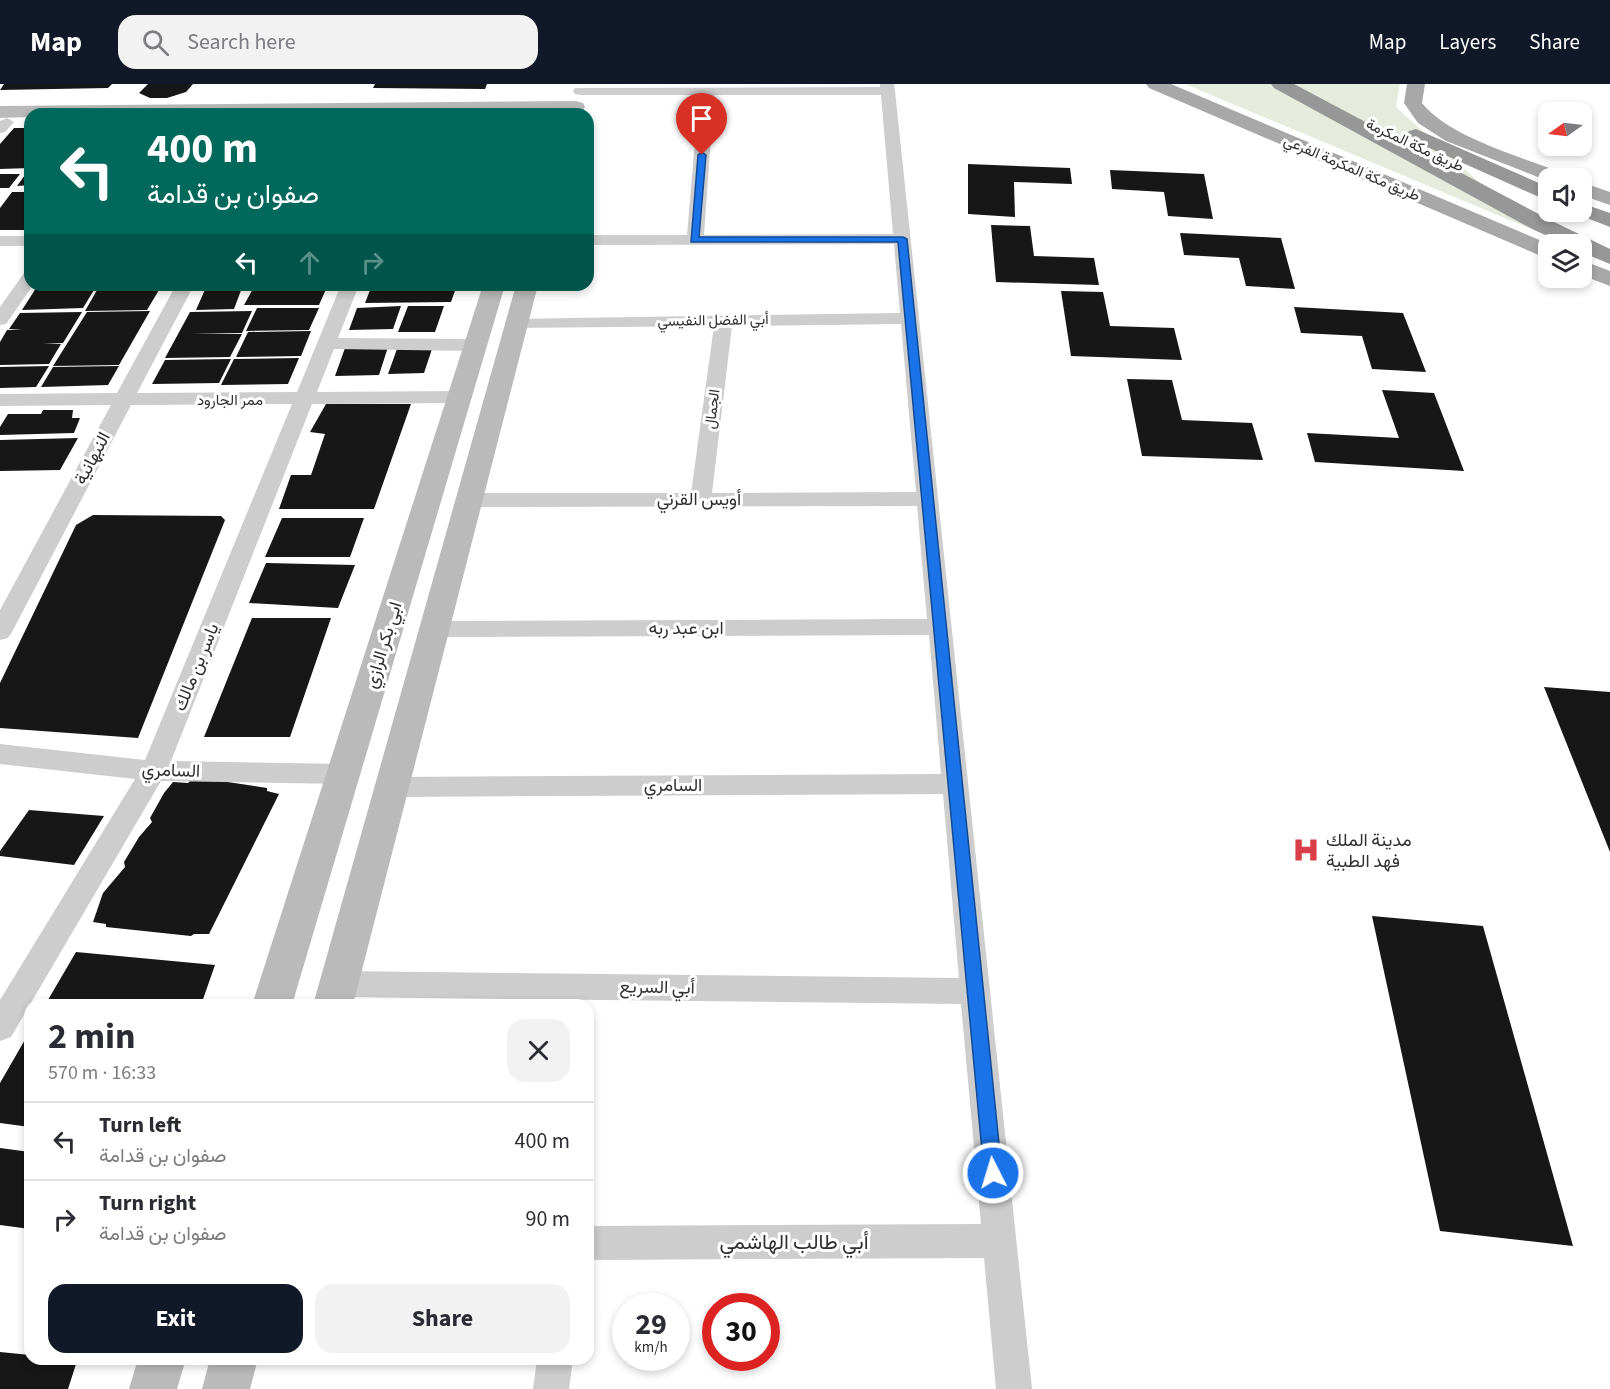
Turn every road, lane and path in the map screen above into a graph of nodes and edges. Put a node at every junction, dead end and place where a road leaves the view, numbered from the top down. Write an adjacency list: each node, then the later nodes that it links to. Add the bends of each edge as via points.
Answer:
1 (556, 84): 9 (street)
2 (1155, 84): 28 (main road, طريق مكة المكرمة الفرعي)
3 (1281, 84): 18 (highway, طريق مكة المكرمة); 29 (highway, via 1542,225)
4 (1313, 84): 15 (highway, طريق مكة المكرمة)
5 (1416, 84): 14 (main road, via 1413,103 1425,119 1453,137)
6 (888, 88): 7 (street); 23 (street)
7 (707, 91): 8 (street); 25 (street)
8 (578, 99): 10 (street)
9 (549, 108)
10 (553, 108)
11 (24, 121): 12 (street)
12 (2, 122): 13 (street)
13 (24, 122)
14 (1538, 170)
15 (1538, 190)
16 (1592, 192): 17 (main road)
17 (1610, 199)
18 (1538, 200)
19 (1592, 213): 20 (highway)
20 (1610, 220)
21 (1584, 222): 22 (highway)
22 (1610, 233)
23 (903, 239): 25 (street); 37 (street)
24 (594, 240): 25 (street)
25 (695, 240)
26 (24, 241): 27 (street)
27 (0, 242)
28 (1538, 248)
29 (1610, 257)
30 (1592, 272): 31 (main road)
31 (1610, 279)
32 (24, 286): 38 (street)
33 (182, 291): 46 (street, النبهانية)
34 (348, 291): 41 (street, ياسر بن مالك)
35 (492, 291): 42 (street, ابي بكر الرازي)
36 (525, 291): 40 (street)
37 (910, 318): 39 (street, أبي الفضل النفيسي); 48 (street)
38 (0, 320)
39 (724, 320): 40 (street, أبي الفضل النفيسي); 47 (street, الجمال)
40 (516, 323): 49 (street)
41 (327, 344): 42 (street); 45 (street, ياسر بن مالك)
42 (476, 345): 43 (street, ابي بكر الرازي)
43 (460, 397): 45 (street, ممر الجارود); 55 (street, ابي بكر الرازي)
44 (0, 399): 46 (street, ممر الجارود)
45 (304, 399): 46 (street, ممر الجارود); 54 (street, ياسر بن مالك)
46 (122, 400): 52 (street, النبهانية)
47 (701, 499): 48 (street, أويس القرني); 49 (street, أويس القرني)
48 (928, 499): 50 (street)
49 (470, 500): 51 (street)
50 (940, 627): 51 (street, ابن عبد ربه); 56 (street)
51 (433, 629): 57 (street)
52 (0, 632)
53 (0, 754): 54 (street, السامري)
54 (154, 771): 55 (street, السامري); 62 (street, ياسر بن مالك)
55 (343, 774): 61 (street, ابي بكر الرازي)
56 (956, 784): 57 (street, السامري); 58 (street)
57 (390, 787): 59 (street)
58 (976, 991): 60 (street, أبي السريع); 63 (street)
59 (336, 994): 60 (street, أبي السريع)
60 (542, 995)
61 (274, 999)
62 (0, 1027)
63 (1000, 1241): 64 (street, أبي طالب الهاشمي); 71 (street)
64 (594, 1243)
65 (160, 1365): 68 (street)
66 (232, 1365): 69 (street)
67 (554, 1365): 70 (street)
68 (153, 1389)
69 (226, 1389)
70 (551, 1389)
71 (1014, 1389)

